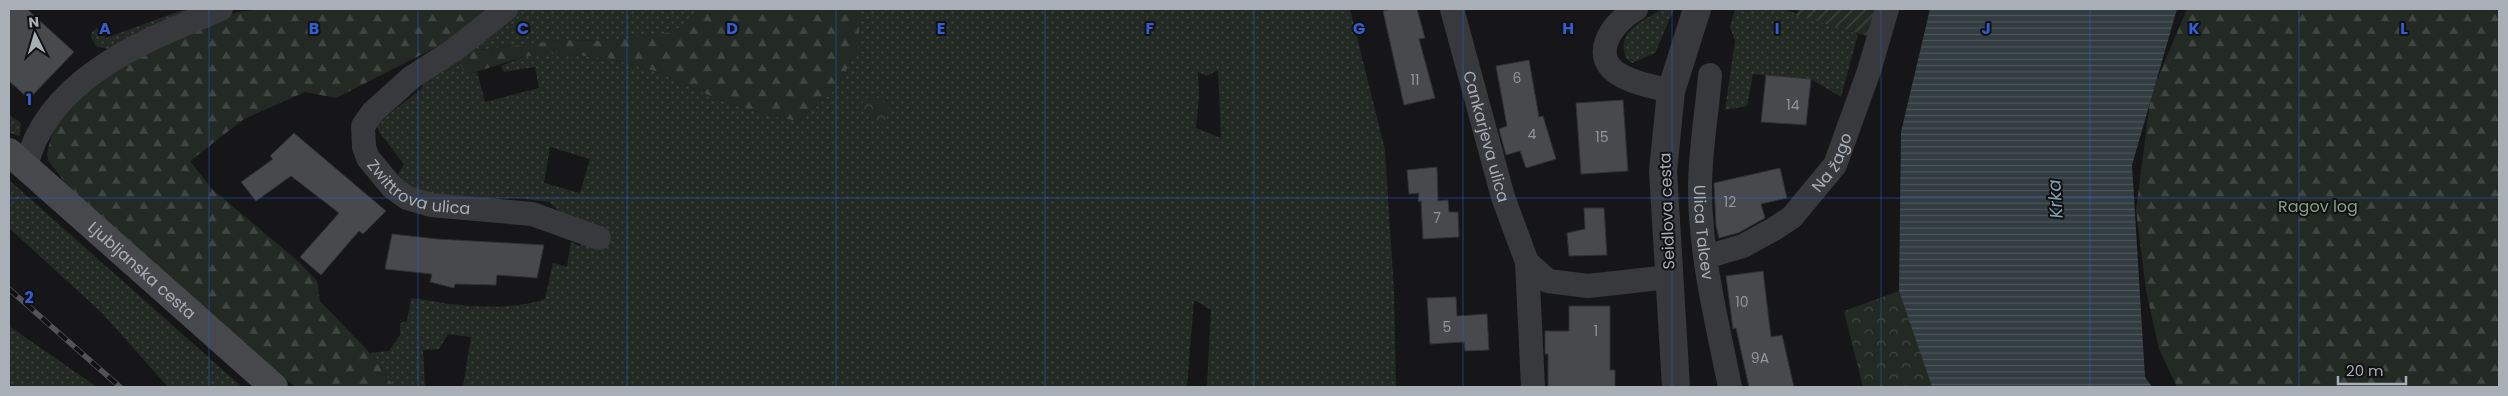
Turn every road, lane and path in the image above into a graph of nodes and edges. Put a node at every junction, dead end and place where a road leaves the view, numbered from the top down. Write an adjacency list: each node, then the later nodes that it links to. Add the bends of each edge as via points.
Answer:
1 (221, 9): 9 (street, via 160,34 103,66 69,92 44,125 29,155)
2 (506, 9): 10 (street, Zwittrova ulica, via 454,50 412,76 373,112 362,126 368,158 392,187 407,198 431,205 532,214)
3 (1452, 9): 12 (street, Cankarjeva ulica, via 1503,197)
4 (1636, 9): 8 (street, via 1608,34 1606,57 1612,69 1622,76)
5 (1697, 9): 8 (street, Seidlova cesta)
6 (1887, 9): 11 (street, Na žago, via 1835,165 1792,217 1743,246)
7 (1710, 75): 11 (street, Ulica Talcev, via 1700,190)
8 (1670, 91): 13 (street, Seidlova cesta, via 1663,171)
9 (18, 160): 14 (main road, Ljubljanska cesta)
10 (599, 238)
11 (1706, 257): 17 (street, Ulica Talcev)
12 (1527, 262): 13 (street, Cankarjeva ulica, via 1548,281 1588,286); 15 (street, Cankarjeva ulica)
13 (1669, 277): 16 (street, Seidlova cesta)
14 (274, 387)
15 (1533, 387)
16 (1676, 387)
17 (1730, 387)

